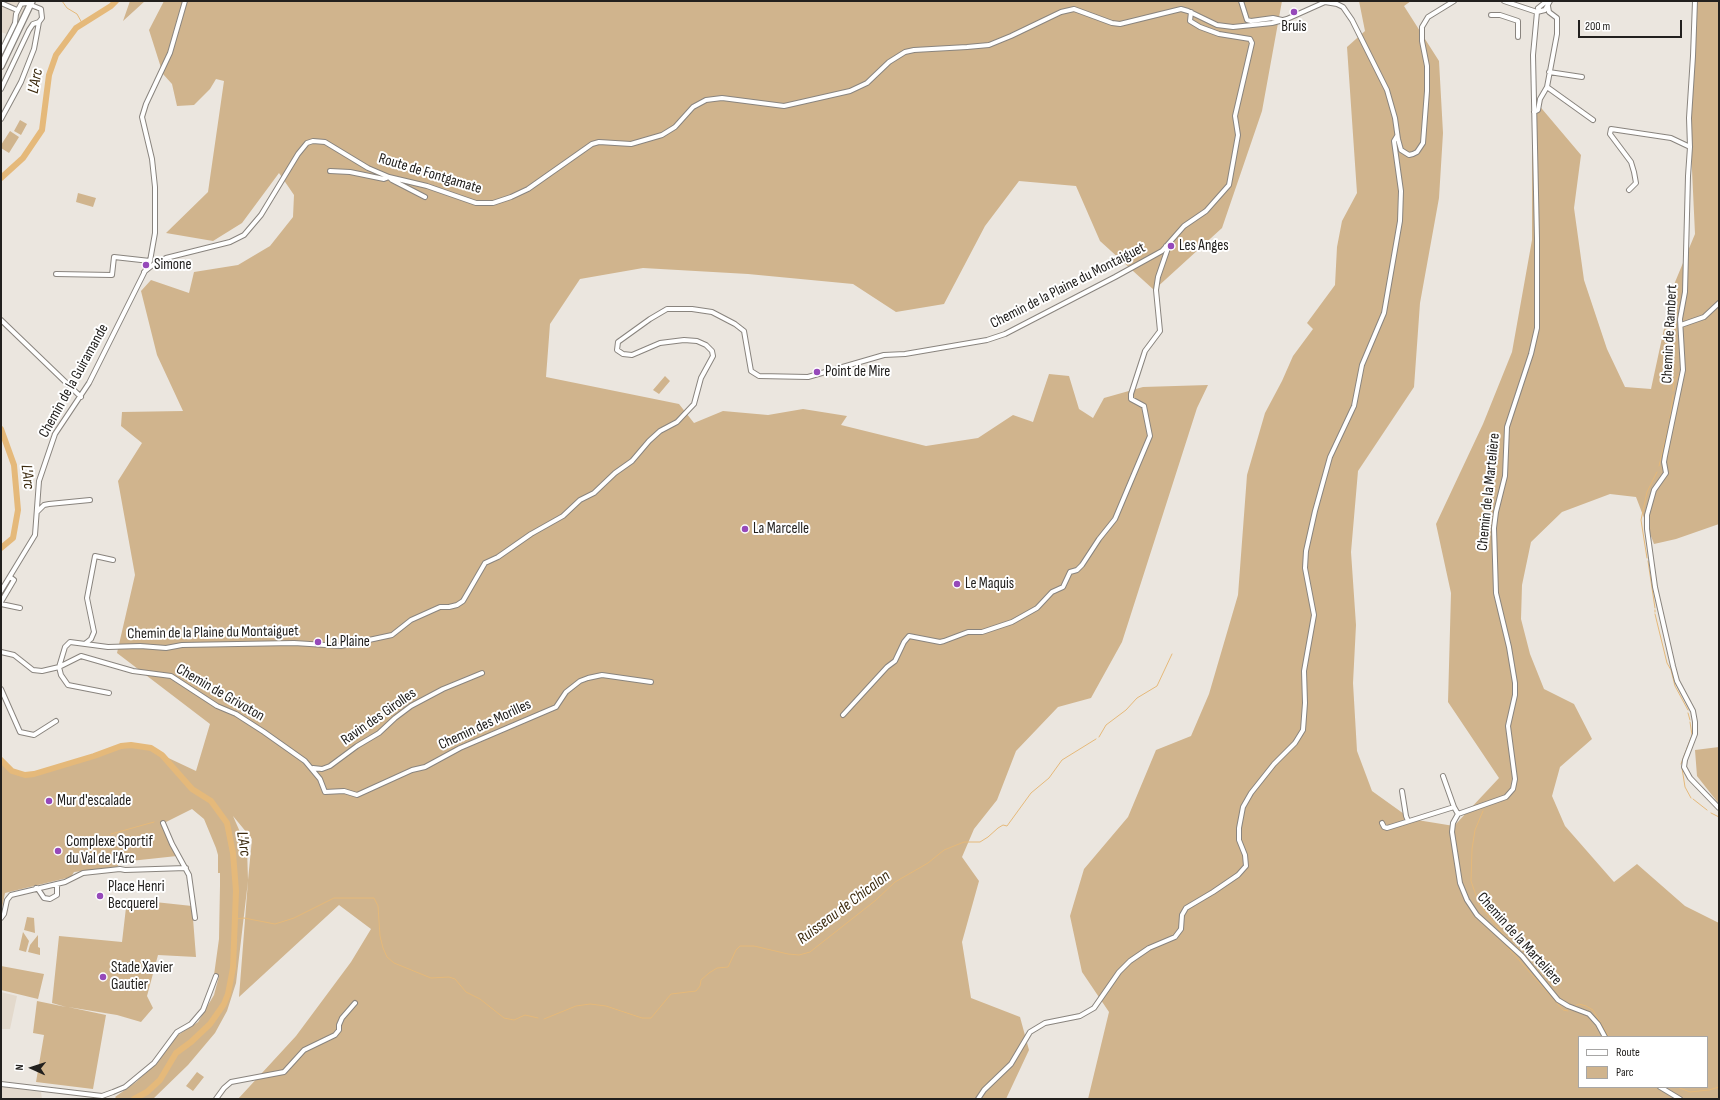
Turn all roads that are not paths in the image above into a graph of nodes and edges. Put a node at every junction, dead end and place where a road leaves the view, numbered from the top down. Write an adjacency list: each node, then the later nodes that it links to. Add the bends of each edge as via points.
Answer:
1 (185, 1): 37 (street, Chemin de la Guiramande, via 170,53 142,117 152,159 155,187 155,233)
2 (1241, 1): 14 (street, via 1247,20)
3 (1454, 1): 30 (street, via 1428,17 1422,27 1428,74 1424,137 1417,152)
4 (1504, 1): 11 (street)
5 (1548, 1): 9 (street); 11 (street)
6 (1695, 1): 27 (street, Chemin de Rambert)
7 (1, 3): 10 (street)
8 (31, 3): 10 (street, via 23,3); 15 (street, via 43,11); 18 (main road)
9 (1548, 6): 11 (street, via 1545,10); 19 (street, via 1549,12 1558,22)
10 (17, 10): 17 (street, via 15,23)
11 (1538, 10): 23 (street, Chemin de la Martelière, via 1533,55)
12 (1191, 12): 14 (street, Route de Fontgamate, via 1224,27); 33 (street, Route de Fontgamate, via 1173,10 1120,24 1082,10 1067,10 990,45 905,52 889,62 867,83 850,91 784,106 722,98 706,100 693,106 675,127 662,135 631,144 592,144 532,186 493,203 476,202); 36 (street, Chemin de la Plaine du Montaiguet, via 1190,21 1200,27 1219,34 1250,39 1252,43 1235,116 1238,135 1229,185 1206,212 1184,226)
13 (1491, 15): 16 (street, via 1518,21)
14 (1283, 20): 26 (street, Route de Fontgamate, via 1325,2 1343,8 1352,20 1387,90 1394,112)
15 (39, 22): 22 (street, via 33,24); 24 (street, via 30,58)
16 (1518, 38)
17 (1, 52)
18 (1, 66)
19 (1549, 72): 20 (street); 21 (street)
20 (1582, 77)
21 (1547, 87): 23 (street); 25 (street)
22 (1, 89)
23 (1535, 112): 66 (street, Chemin de la Martelière, via 1537,328 1508,427 1505,476 1494,528 1496,593 1515,683 1515,696 1508,726 1515,779 1513,789 1506,797)
24 (1, 119)
25 (1593, 120)
26 (1397, 136): 30 (street, Route de Fontgamate); 31 (street, via 1394,141)
27 (1690, 139): 28 (street); 29 (street, Chemin de Rambert)
28 (1683, 143): 29 (street); 34 (street, via 1671,138 1611,129 1610,134 1631,162 1634,172 1636,183)
29 (1690, 147): 42 (street, Chemin de Rambert, via 1685,292)
30 (1404, 153): 31 (street)
31 (1397, 158): 81 (street, via 1401,191 1400,221 1384,313 1362,365 1354,406 1330,457 1314,511 1306,551 1305,568 1314,615 1304,670 1306,703 1303,730 1295,743 1256,787 1243,807 1239,840 1246,866 1238,875 1186,908 1182,915 1181,928 1175,937 1149,948 1130,961 1119,972 1094,1008 1080,1016 1045,1023 1030,1032 1011,1064)
32 (330, 171): 33 (street, via 384,179)
33 (389, 177): 35 (street); 38 (street, Route de Fontgamate, via 368,168 325,142 313,141 298,154 261,215 244,235 230,242 166,258)
34 (1629, 190)
35 (425, 197)
36 (1166, 246): 51 (street, Chemin de la Plaine du Montaiguet, via 1162,251 1115,277 1005,334 966,345 884,355 808,377 759,376 751,371 744,331 735,324 712,312 668,308 618,342 617,350 632,355 660,343 684,340 706,345 714,356 701,378 694,404 677,422 660,431 632,461 594,493 580,500 563,516 485,563 463,601 457,605 440,607 411,620 392,635 341,646 294,643 166,648 108,647); 58 (street, via 1168,248 1156,290 1160,331 1145,351 1131,394 1131,399 1144,406 1150,436 1116,519 1082,565 1070,572 1062,587 1052,592 1037,608 1012,622 982,632 968,632 940,642 909,636 894,661)
37 (150, 261): 38 (street, Chemin de la Guiramande); 39 (street, via 114,257 112,275)
38 (144, 272): 43 (street, Chemin de la Guiramande)
39 (56, 274)
40 (1719, 303): 42 (street, via 1704,317)
41 (2, 323): 43 (street)
42 (1680, 325): 65 (street, Chemin de Rambert, via 1683,370 1664,456 1666,473 1654,490 1647,515 1647,529 1655,587 1673,666 1677,681 1693,711 1695,722 1695,734 1685,760 1685,771)
43 (81, 397): 45 (street, Chemin de la Guiramande, via 59,428 44,463 39,481)
44 (90, 500): 45 (street, via 44,505)
45 (37, 513): 47 (street, Chemin de la Guiramande, via 35,535)
46 (113, 560): 51 (street, via 95,556 87,598 94,632)
47 (10, 577): 48 (street, Chemin de la Guiramande); 49 (street, via 14,580)
48 (1, 591)
49 (1, 603): 50 (street)
50 (20, 608)
51 (86, 643): 53 (street, Chemin de la Plaine du Montaiguet, via 70,642 65,647)
52 (1, 652): 53 (street, via 14,655 33,670 42,671)
53 (59, 667): 57 (street, via 60,675 68,685); 60 (street, Chemin de Grivoton, via 81,656 133,671 171,676 264,732)
54 (482, 673): 60 (street, Ravin des Girolles, via 411,706 379,733 330,766 322,769)
55 (651, 682): 62 (street, Chemin des Morilles, via 596,675 566,692 556,707 460,748 425,767 412,770 357,795 344,791 327,793)
56 (1, 689): 59 (street, via 20,732 34,735)
57 (109, 693)
58 (843, 715)
59 (56, 721)
60 (312, 768): 62 (street, Chemin de Grivoton)
61 (1442, 776): 64 (street)
62 (324, 790)
63 (1402, 791): 67 (street)
64 (1454, 807): 66 (street); 67 (street)
65 (1719, 808)
66 (1458, 814): 77 (street, Chemin de la Martelière, via 1452,832 1456,866 1470,906 1522,956 1558,1000 1589,1014)
67 (1408, 821): 69 (street, via 1387,828)
68 (163, 823): 70 (street)
69 (1382, 823)
70 (186, 868): 71 (street, via 87,872); 74 (street)
71 (57, 884): 72 (street); 72 (street, via 57,895 52,899 44,898)
72 (36, 888): 73 (street, via 11,895)
73 (1, 918)
74 (195, 918)
75 (216, 976): 78 (street, via 203,1010 191,1024 177,1032 154,1063 125,1087 102,1096)
76 (355, 1003): 80 (street, via 342,1018 335,1035 304,1050 284,1072 231,1082)
77 (1604, 1036)
78 (1, 1084)
79 (1662, 1088): 82 (street)
80 (216, 1099)
81 (978, 1099)
82 (1680, 1099)

